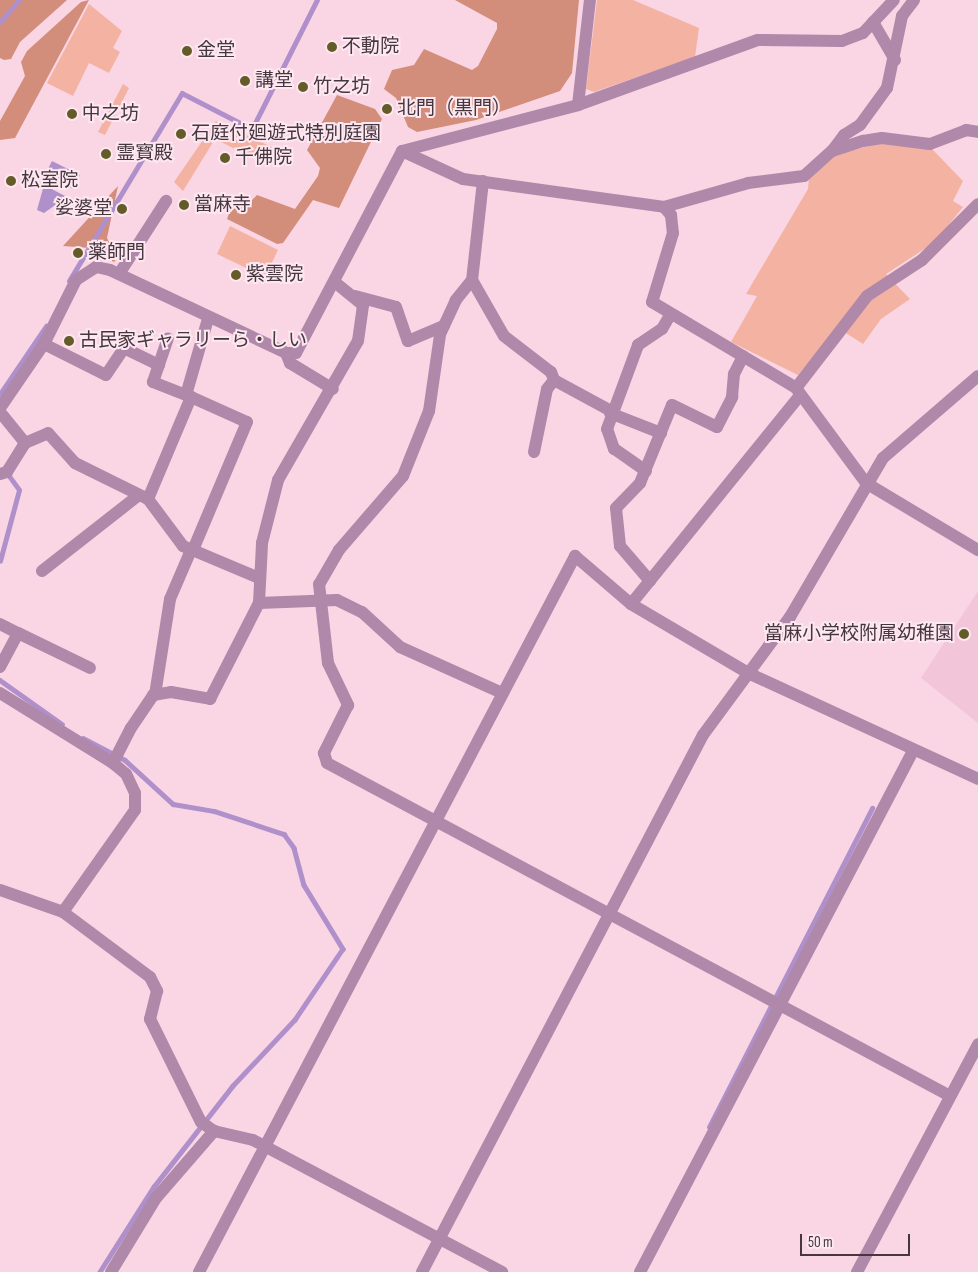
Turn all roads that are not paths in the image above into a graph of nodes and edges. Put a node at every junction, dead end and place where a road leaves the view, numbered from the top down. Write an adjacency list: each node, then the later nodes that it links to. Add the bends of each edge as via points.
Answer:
1 (590, 0): 6 (street)
2 (894, 0): 4 (street)
3 (914, 0): 5 (street, via 902,16)
4 (873, 22): 5 (street); 6 (street, via 863,33 842,41 758,40)
5 (895, 60): 8 (street, via 887,88 860,125 844,135)
6 (578, 106): 9 (street)
7 (978, 132): 8 (street, via 966,130 930,144 882,138)
8 (832, 150): 13 (street, via 804,176 748,183)
9 (402, 151): 10 (street, via 463,179); 16 (street)
10 (483, 181): 13 (street); 15 (street)
11 (166, 200): 14 (street)
12 (978, 204): 29 (street, via 922,260 867,296)
13 (664, 207): 18 (street, via 671,215 673,233 652,302)
14 (118, 274): 19 (street); 22 (street, via 96,267 81,275)
15 (472, 280): 20 (street); 27 (street, via 504,336 551,372)
16 (334, 282): 17 (street); 23 (street, via 296,353)
17 (355, 296): 20 (street, via 396,307 408,341); 28 (street, via 364,311 358,341)
18 (670, 315): 24 (street); 32 (street, via 662,329 638,345)
19 (208, 319): 23 (street); 30 (street)
20 (444, 326): 45 (street, via 429,411 403,476 339,550 319,584)
21 (168, 338): 25 (street)
22 (44, 344): 25 (street, via 106,375 124,348); 31 (street)
23 (286, 353): 28 (street, via 290,363)
24 (743, 356): 29 (street); 33 (street, via 734,374 734,392 717,426 672,405)
25 (159, 365): 30 (street, via 153,382)
26 (978, 376): 38 (street, via 902,438)
27 (554, 380): 32 (street); 35 (street, via 548,390)
28 (333, 389): 43 (street, via 292,449 278,480 262,543)
29 (798, 392): 38 (street); 44 (street)
30 (189, 396): 39 (street); 40 (street, via 247,422)
31 (0, 410): 34 (street)
32 (611, 412): 33 (street); 36 (street, via 607,429 614,449)
33 (661, 433): 36 (street)
34 (24, 443): 37 (street); 39 (street, via 48,433 76,463)
35 (534, 452)
36 (646, 471): 44 (street, via 613,515 620,546)
37 (3, 473)
38 (866, 483): 41 (street); 52 (street, via 790,617)
39 (144, 497): 40 (street, via 182,546); 42 (street)
40 (192, 550): 43 (street); 55 (street, via 170,600)
41 (978, 550)
42 (42, 571)
43 (259, 578): 46 (street)
44 (650, 580): 47 (street)
45 (319, 598): 46 (street); 54 (street, via 362,612 400,647); 59 (street, via 328,662 348,704 324,753 327,763)
46 (260, 603): 55 (street, via 210,699 171,692)
47 (631, 604): 52 (street); 54 (street, via 575,556)
48 (0, 624): 49 (street)
49 (18, 633): 50 (street); 51 (street)
50 (0, 667)
51 (90, 668)
52 (748, 673): 56 (street); 62 (street, via 703,735)
53 (0, 693): 57 (street)
54 (502, 693): 59 (street)
55 (155, 695): 57 (street)
56 (913, 751): 58 (street); 63 (street)
57 (116, 757): 61 (street, via 135,793 135,810)
58 (978, 779)
59 (435, 821): 62 (street); 67 (street)
60 (0, 890): 61 (street)
61 (63, 912): 66 (street, via 150,978 157,991 150,1019)
62 (610, 914): 63 (street); 68 (street)
63 (782, 1005): 65 (street); 73 (street)
64 (978, 1044): 65 (street)
65 (950, 1096): 74 (street)
66 (209, 1128): 67 (street); 69 (street, via 156,1198)
67 (264, 1146): 68 (street); 70 (street)
68 (439, 1238): 71 (street); 72 (street)
69 (112, 1272)
70 (198, 1272)
71 (422, 1272)
72 (502, 1272)
73 (640, 1272)
74 (857, 1272)

